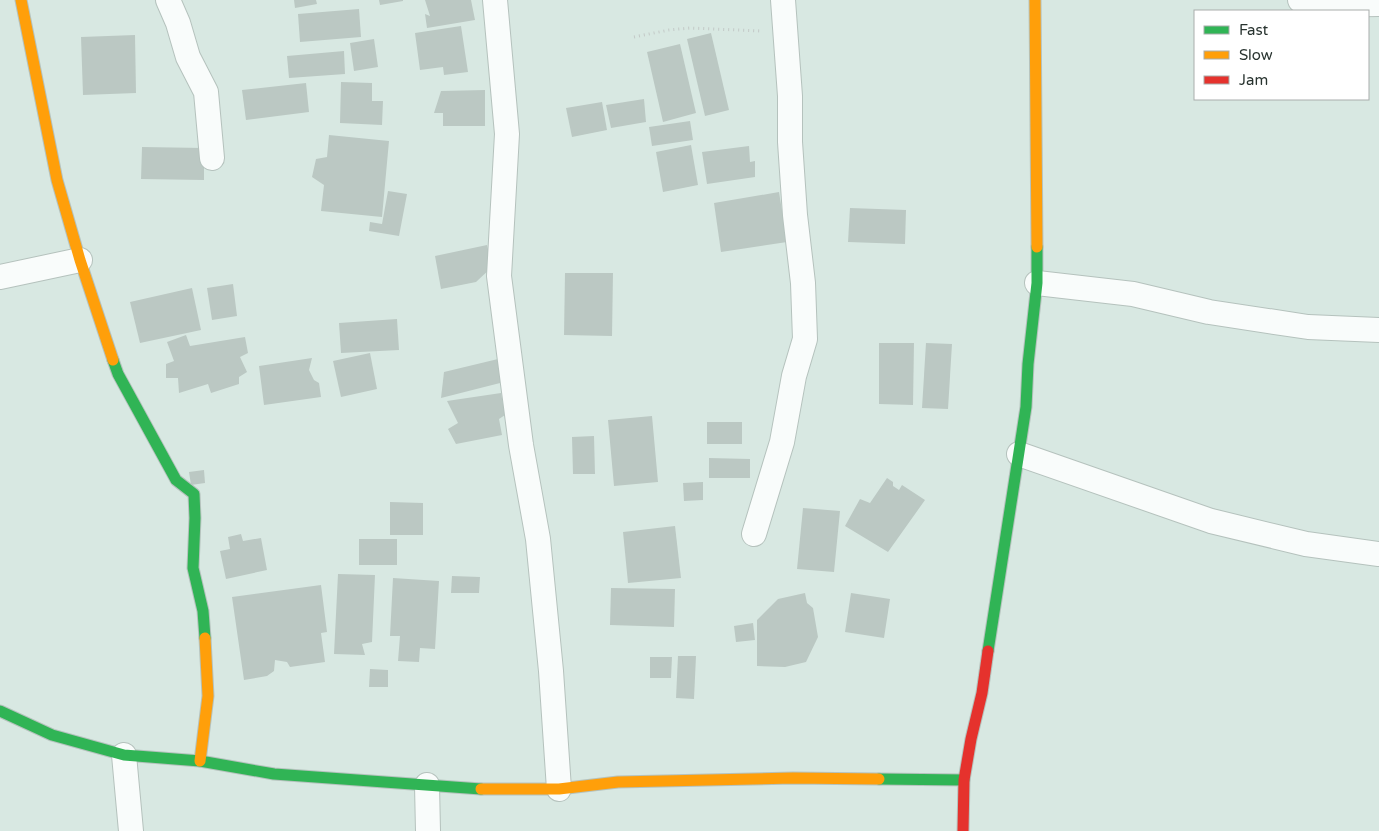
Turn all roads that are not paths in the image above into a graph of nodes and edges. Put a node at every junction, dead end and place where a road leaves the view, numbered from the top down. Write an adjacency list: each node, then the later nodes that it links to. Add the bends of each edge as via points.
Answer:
1 (21, 0): 9 (street, via 57,180)
2 (168, 0): 8 (street, via 188,57 206,92)
3 (495, 0): 21 (street, via 507,134 499,276 521,445 538,539)
4 (783, 0): 14 (street, via 805,339 794,376 782,442)
5 (1035, 0): 11 (street)
6 (1300, 0): 7 (street, via 1318,5)
7 (1379, 4)
8 (212, 158)
9 (80, 260): 10 (street); 18 (street, via 118,374 176,480 194,494 193,568 204,611 208,696)
10 (0, 277)
11 (1037, 283): 12 (street, via 1133,294 1209,312 1308,327); 13 (street)
12 (1379, 330)
13 (1019, 454): 15 (street, via 1211,521 1306,544); 19 (street, via 982,692)
14 (754, 534)
15 (1379, 554)
16 (0, 712): 17 (street, via 52,735)
17 (124, 755): 18 (street); 22 (street)
18 (200, 761): 20 (street, via 274,774)
19 (964, 780): 21 (street, via 793,778 638,781); 24 (street)
20 (427, 785): 21 (street, via 494,790); 23 (street)
21 (559, 789)
22 (131, 831)
23 (428, 831)
24 (963, 831)

